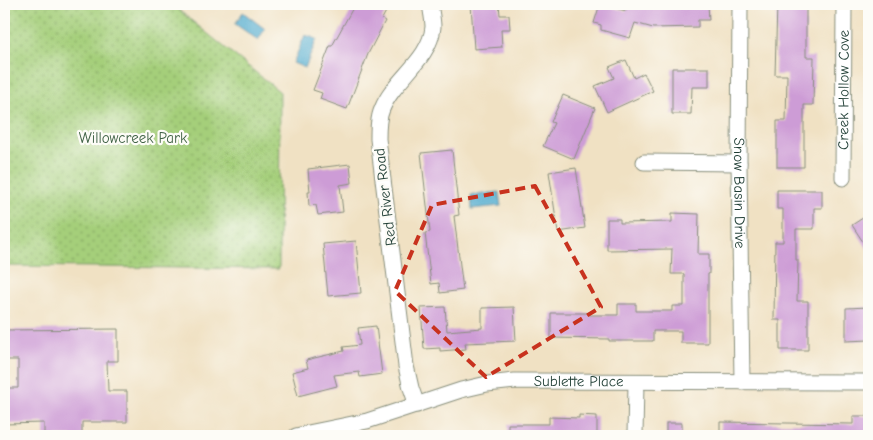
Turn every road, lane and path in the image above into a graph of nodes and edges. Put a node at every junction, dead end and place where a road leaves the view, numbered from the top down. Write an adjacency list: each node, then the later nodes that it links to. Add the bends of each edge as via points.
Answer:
1 (430, 4): 10 (street, Red River Road, via 433,26 430,39 389,96 378,125 406,366)
2 (740, 4): 5 (street, Snow Basin Drive)
3 (844, 4): 6 (street, Creek Hollow Cove)
4 (644, 162): 5 (street)
5 (740, 162): 8 (street, Snow Basin Drive)
6 (843, 178)
7 (636, 382): 8 (street, Sublette Place); 10 (street, Sublette Place, via 515,381 461,390); 13 (street)
8 (742, 382): 9 (street, Sublette Place)
9 (869, 382)
10 (417, 405): 11 (street, Sublette Place)
11 (345, 431): 12 (street, Sublette Place)
12 (296, 436)
13 (635, 436)

